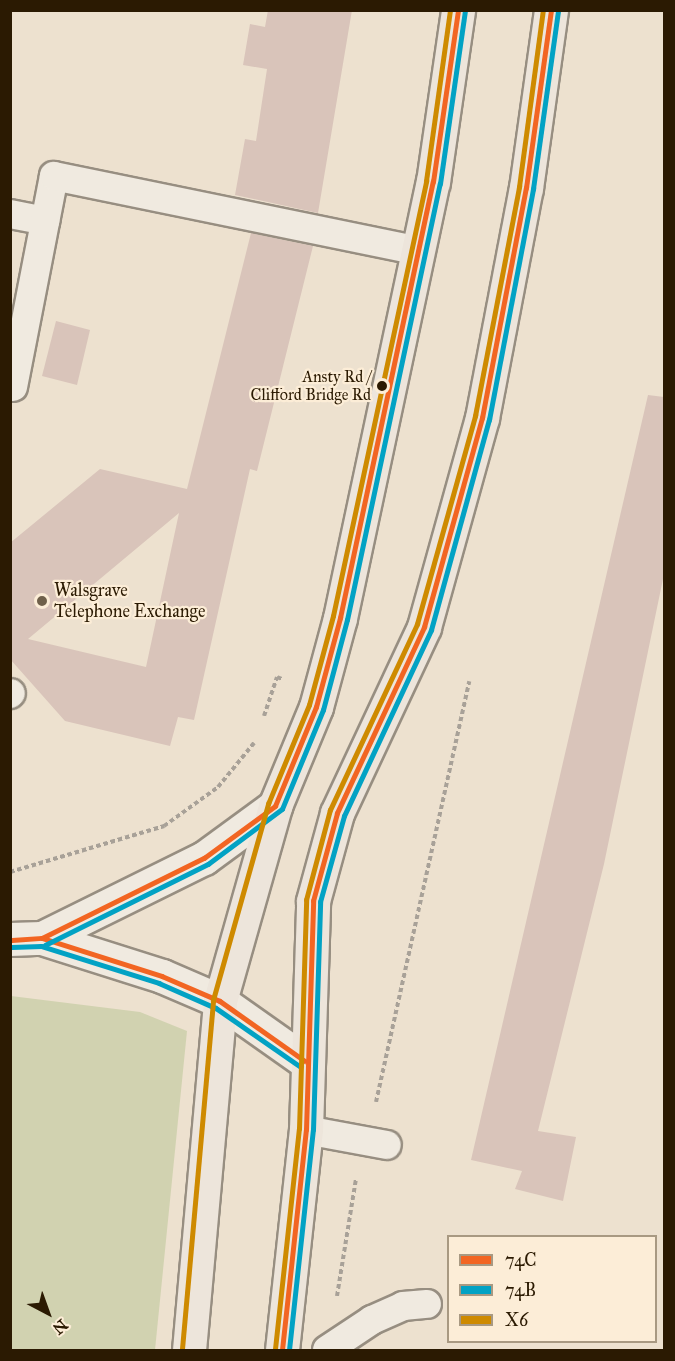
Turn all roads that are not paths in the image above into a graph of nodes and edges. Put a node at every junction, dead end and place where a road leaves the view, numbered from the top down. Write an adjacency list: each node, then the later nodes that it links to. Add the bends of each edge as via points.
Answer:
1 (458, 10): 5 (highway)
2 (552, 10): 10 (highway, via 526,188 479,429 424,627 337,813 313,901)
3 (10, 214): 4 (lane)
4 (45, 221): 5 (lane, via 54,176); 6 (lane)
5 (419, 250): 7 (highway, via 386,418 319,690)
6 (13, 387)
7 (280, 791): 8 (main road, via 204,858); 9 (highway)
8 (26, 939): 9 (main road)
9 (220, 1001): 10 (main road); 15 (highway)
10 (305, 1061): 11 (highway)
11 (306, 1130): 12 (lane); 16 (highway)
12 (377, 1143)
13 (427, 1304): 14 (lane, via 403,1306)
14 (328, 1349)
15 (189, 1350)
16 (282, 1350)

